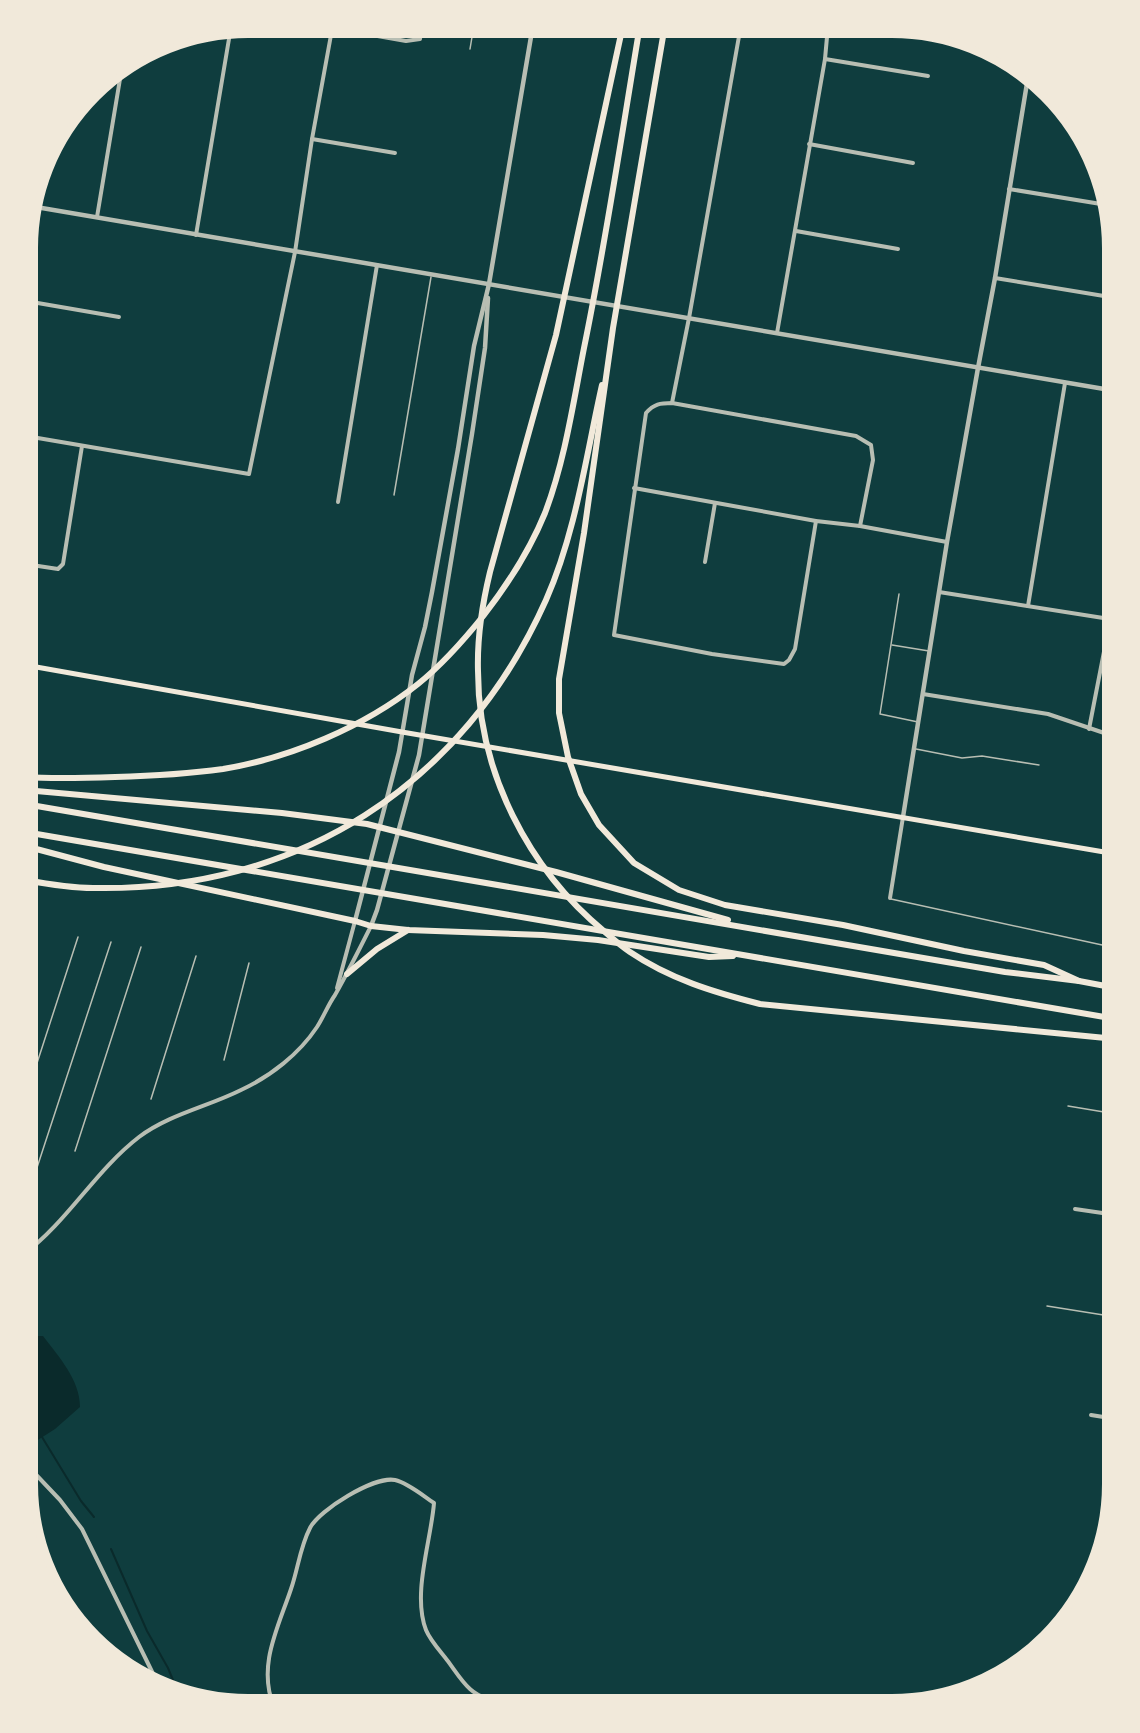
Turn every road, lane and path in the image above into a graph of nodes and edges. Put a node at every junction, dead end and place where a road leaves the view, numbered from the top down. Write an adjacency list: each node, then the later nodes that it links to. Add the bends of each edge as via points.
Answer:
1 (621, 34): 97 (highway, via 556,336 482,607 477,672 480,700 494,769 510,812 558,886 589,919 629,952 711,992 760,1004)
2 (638, 34): 70 (highway, via 598,282 565,445 544,515 522,559 468,635 447,659 401,697 350,727 277,756 223,768 150,776)
3 (663, 34): 37 (highway)
4 (740, 34): 36 (street)
5 (827, 34): 13 (street)
6 (230, 35): 26 (street)
7 (331, 35): 17 (street)
8 (376, 35): 9 (street, via 406,41 420,39)
9 (421, 35)
10 (473, 35): 12 (lane)
11 (531, 35): 32 (street)
12 (471, 49)
13 (825, 59): 14 (street); 18 (street)
14 (928, 76)
15 (120, 78): 24 (street)
16 (1027, 83): 21 (street)
17 (312, 139): 19 (street); 28 (street)
18 (809, 144): 20 (street); 25 (street)
19 (395, 153)
20 (913, 163)
21 (1009, 189): 22 (street); 31 (street)
22 (1101, 205)
23 (39, 207): 24 (street)
24 (97, 217): 26 (street)
25 (796, 231): 27 (street); 38 (street)
26 (196, 235): 28 (street)
27 (898, 249)
28 (295, 252): 29 (street); 44 (street, via 249,474)
29 (377, 265): 30 (street); 47 (street)
30 (432, 274): 32 (street); 46 (lane)
31 (995, 278): 33 (street); 39 (street)
32 (489, 284): 36 (street); 65 (street); 67 (street, via 472,434)
33 (1106, 296)
34 (34, 302): 35 (street)
35 (119, 317)
36 (689, 318): 38 (street); 42 (street)
37 (613, 328): 79 (highway, via 577,500 546,599 495,693 428,768 364,816 307,848 270,862 165,885 90,888); 93 (highway, via 559,679 559,713 567,758 599,825 634,862 679,890 725,905 1044,965)
38 (777, 333): 39 (street)
39 (978, 368): 40 (street); 51 (street)
40 (1065, 383): 41 (street); 56 (street)
41 (1106, 390)
42 (672, 403): 45 (street, via 658,403 646,413); 50 (street, via 856,436 871,445 873,460)
43 (34, 437): 44 (street)
44 (82, 446): 53 (street, via 63,564 58,569)
45 (634, 488): 48 (street); 49 (street, via 614,635 712,654 778,664 789,660 795,649)
46 (394, 495)
47 (338, 502)
48 (715, 503): 49 (street); 52 (street)
49 (816, 521): 50 (street)
50 (860, 526): 51 (street)
51 (947, 542): 54 (street)
52 (705, 562)
53 (34, 565)
54 (939, 592): 56 (street); 60 (street)
55 (900, 594): 59 (lane)
56 (1028, 606): 57 (street)
57 (1106, 618)
58 (1106, 640): 64 (street)
59 (891, 645): 60 (lane); 63 (lane, via 880,714)
60 (930, 651): 62 (street)
61 (34, 667): 65 (main road)
62 (923, 694): 63 (street); 64 (street, via 1048,714)
63 (919, 722): 68 (street)
64 (1089, 729): 66 (street)
65 (402, 732): 67 (main road); 74 (street)
66 (1106, 734)
67 (422, 735): 73 (main road); 75 (street)
68 (914, 749): 69 (lane); 73 (street)
69 (1039, 765)
70 (34, 777)
71 (34, 791): 74 (highway, via 282,813)
72 (34, 806): 83 (highway)
73 (903, 817): 78 (main road); 80 (street)
74 (379, 827): 75 (highway); 81 (street)
75 (399, 831): 82 (street); 83 (highway)
76 (34, 834): 90 (highway)
77 (34, 848): 81 (highway)
78 (1106, 852)
79 (34, 881)
80 (890, 898): 87 (lane)
81 (355, 921): 82 (highway); 95 (street)
82 (371, 926): 84 (highway); 92 (street)
83 (754, 928): 93 (highway, via 1005,972)
84 (408, 930): 90 (highway, via 543,935 709,957); 92 (highway, via 377,949)
85 (78, 937): 99 (lane)
86 (111, 942): 104 (lane)
87 (1106, 946)
88 (141, 947): 103 (lane)
89 (196, 956): 100 (lane)
90 (748, 956): 96 (highway)
91 (249, 963): 98 (lane)
92 (347, 975): 95 (street)
93 (1079, 981): 94 (highway)
94 (1106, 986)
95 (335, 994): 107 (street, via 310,1036 280,1066 255,1083 175,1115 138,1138 116,1156)
96 (1106, 1017)
97 (1106, 1038)
98 (224, 1060)
99 (34, 1072)
100 (151, 1099)
101 (1068, 1106): 102 (lane)
102 (1106, 1112)
103 (75, 1150)
104 (34, 1177)
105 (1076, 1209): 106 (street)
106 (1106, 1214)
107 (34, 1245)
108 (1047, 1306): 109 (lane)
109 (1106, 1315)
110 (1091, 1415): 111 (street)
111 (1106, 1417)
112 (34, 1473): 113 (street, via 82,1529)
113 (154, 1676)
114 (272, 1698): 115 (street, via 267,1681 274,1636 311,1525 330,1507 361,1489 393,1479 434,1503 421,1605 427,1632 470,1689)
115 (487, 1698)

